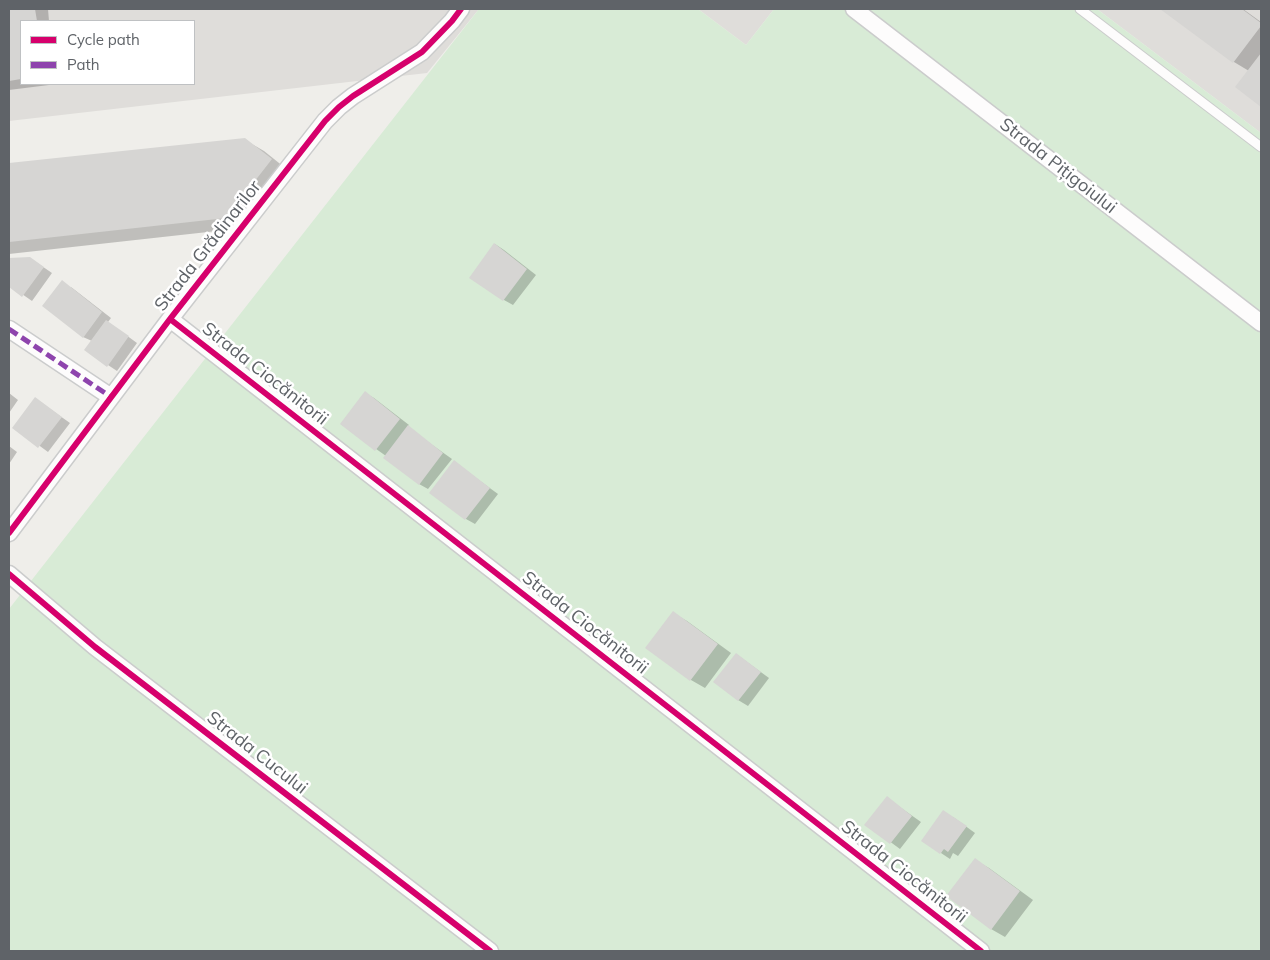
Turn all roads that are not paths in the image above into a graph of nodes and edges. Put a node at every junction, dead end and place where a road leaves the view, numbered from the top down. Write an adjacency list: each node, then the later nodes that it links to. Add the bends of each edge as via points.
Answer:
1 (461, 9): 5 (street, Strada Grădinarilor, via 422,52 353,96 325,121)
2 (854, 9): 6 (street, Strada Pițigoiului)
3 (1080, 9): 4 (lane)
4 (1261, 147)
5 (170, 319): 8 (street, Strada Grădinarilor); 12 (street, Strada Ciocănitorii)
6 (1261, 323)
7 (9, 329): 8 (street)
8 (110, 397): 9 (street, Strada Grădinarilor)
9 (9, 533)
10 (9, 574): 11 (street, Strada Cucului, via 96,647)
11 (490, 951)
12 (981, 951)

